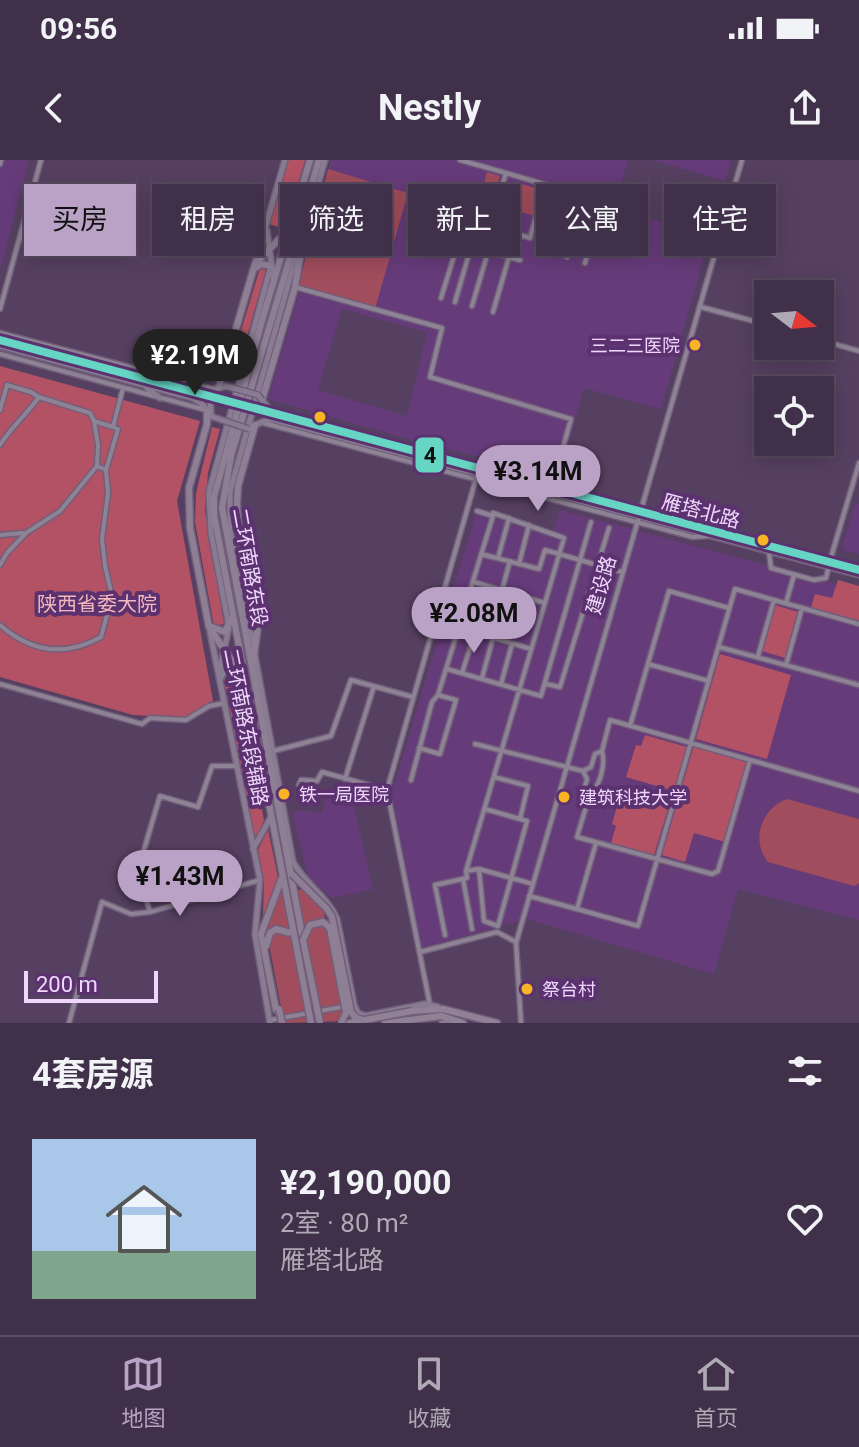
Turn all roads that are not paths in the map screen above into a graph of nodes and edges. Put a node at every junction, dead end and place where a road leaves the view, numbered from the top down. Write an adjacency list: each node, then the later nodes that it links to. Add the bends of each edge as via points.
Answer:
1 (41, 160): 18 (street)
2 (285, 160): 17 (main road)
3 (310, 160): 12 (highway)
4 (319, 160): 103 (highway, 二环南路东段, via 225,477 222,508)
5 (325, 160): 13 (main road)
6 (460, 160): 9 (street)
7 (493, 160): 10 (street)
8 (742, 160): 41 (street, 建设路)
9 (470, 161): 10 (street)
10 (491, 169): 11 (street)
11 (506, 173): 14 (street); 15 (street)
12 (303, 184)
13 (318, 184)
14 (503, 184)
15 (542, 184)
16 (536, 217): 19 (street, via 530,238)
17 (267, 222): 22 (main road); 34 (main road)
18 (21, 235): 20 (street); 42 (street)
19 (520, 235)
20 (24, 236)
21 (280, 238): 22 (highway)
22 (268, 251): 34 (highway); 35 (main road)
23 (282, 256): 36 (highway)
24 (295, 256): 103 (main road, via 230,491 230,530)
25 (300, 256): 37 (highway)
26 (454, 256): 38 (street)
27 (468, 256): 39 (street)
28 (485, 256): 40 (street)
29 (503, 256): 31 (street)
30 (587, 256): 33 (street)
31 (510, 258): 32 (street); 43 (street)
32 (520, 260)
33 (585, 263)
34 (255, 264): 51 (highway)
35 (271, 266): 36 (main road); 51 (highway, via 257,266); 99 (main road, via 209,492 211,533)
36 (274, 281): 99 (highway, via 216,482 214,515)
37 (295, 287): 55 (highway); 67 (street, via 442,328 430,377 571,419)
38 (441, 298)
39 (455, 302)
40 (472, 306)
41 (701, 307): 44 (street); 70 (street, 建设路)
42 (0, 309)
43 (493, 312)
44 (754, 321)
45 (0, 333): 51 (street)
46 (0, 343): 50 (main road); 51 (main road, via 187,390)
47 (834, 344): 48 (street)
48 (859, 351)
49 (0, 354): 52 (street)
50 (143, 385): 54 (main road); 57 (main road, via 192,398)
51 (219, 387): 55 (main road, 雁塔北路, bridge); 58 (main road, via 210,399)
52 (123, 388): 54 (street); 61 (street)
53 (39, 397): 56 (street, via 7,385); 59 (street, via 90,413); 62 (street)
54 (160, 398): 57 (street)
55 (262, 400): 66 (main road, 雁塔北路, via 276,412)
56 (0, 410)
57 (207, 410): 58 (main road); 102 (highway, via 188,513)
58 (213, 417): 60 (main road, 雁塔北路, bridge); 99 (highway, via 195,480 193,528 212,626 221,633)
59 (94, 421): 61 (street); 64 (street)
60 (254, 426): 66 (main road, 雁塔北路, via 275,420); 103 (highway, via 233,511 254,624); 111 (highway, via 237,503 258,626)
61 (113, 427): 65 (street, via 118,429)
62 (0, 445)
63 (859, 463): 84 (street)
64 (97, 466): 65 (street); 75 (street, via 60,511)
65 (106, 470): 101 (street, via 102,539 112,596 101,637 61,651 15,638)
66 (477, 473): 67 (main road, 雁塔北路); 70 (main road, 雁塔北路); 131 (street)
67 (552, 487): 70 (main road, 雁塔北路)
68 (477, 511): 69 (street)
69 (493, 516): 71 (street); 78 (street)
70 (638, 516): 77 (main road, 雁塔北路); 84 (main road, 雁塔北路); 88 (street, 建设路)
71 (509, 518): 73 (street); 80 (street)
72 (591, 522): 81 (street)
73 (529, 525): 79 (street, via 564,538); 83 (street)
74 (609, 528): 86 (street)
75 (26, 533): 76 (street); 85 (street)
76 (0, 535)
77 (769, 551): 84 (main road, 雁塔北路); 89 (street, via 771,568)
78 (481, 554): 80 (street); 91 (street)
79 (559, 554): 81 (street); 83 (street, via 545,550 539,569); 95 (street)
80 (498, 558): 82 (street)
81 (580, 560): 86 (street); 123 (street)
82 (510, 561): 83 (street); 93 (street)
83 (519, 564)
84 (829, 564): 87 (main road, 雁塔北路); 89 (street, via 823,580); 90 (main road, 雁塔北路)
85 (0, 565)
86 (598, 565): 88 (street); 123 (street, via 560,687)
87 (859, 569)
88 (622, 572): 143 (street, 建设路)
89 (794, 575): 96 (street)
90 (859, 575)
91 (473, 582): 92 (street); 104 (street)
92 (490, 587): 93 (street); 105 (street)
93 (502, 590): 95 (street)
94 (774, 600): 96 (street); 97 (street, via 735,589); 112 (street)
95 (545, 603): 110 (street)
96 (786, 603): 98 (street)
97 (729, 608): 108 (street); 113 (street, via 669,591)
98 (802, 608): 100 (street); 114 (street)
99 (230, 619): 109 (main road); 117 (highway); 129 (highway)
100 (859, 624)
101 (0, 625)
102 (209, 627): 109 (highway); 118 (main road, 二环南路东段辅路)
103 (247, 627): 111 (main road); 116 (highway, 二环南路东段)
104 (460, 628): 105 (street); 115 (street)
105 (475, 632): 106 (street); 119 (street)
106 (493, 638): 107 (street); 120 (street)
107 (512, 644): 110 (street); 125 (street)
108 (719, 647): 112 (street); 122 (street)
109 (225, 649): 117 (highway); 118 (main road)
110 (531, 649): 128 (street)
111 (254, 652): 116 (highway); 137 (main road)
112 (757, 657): 114 (street)
113 (648, 664): 122 (street); 133 (street)
114 (786, 665): 126 (street)
115 (447, 669): 119 (street); 130 (street)
116 (252, 671): 160 (highway, 二环南路东段)
117 (240, 672): 121 (main road, via 227,666); 129 (highway)
118 (219, 673): 121 (main road, 二环南路东段辅路)
119 (462, 673): 120 (street)
120 (482, 679): 125 (street)
121 (221, 681): 132 (main road, 二环南路东段辅路)
122 (709, 681): 134 (street)
123 (545, 683): 128 (street, via 541,696)
124 (0, 684): 132 (street, via 142,724 150,718 186,720)
125 (500, 684): 128 (street)
126 (859, 685)
127 (374, 686): 131 (street); 137 (street, via 351,680 331,736); 147 (street)
128 (520, 690): 138 (street)
129 (247, 695): 156 (highway)
130 (438, 695): 136 (street); 136 (street, via 456,700 440,754)
131 (413, 697): 152 (street)
132 (225, 703): 141 (main road, 二环南路东段辅路)
133 (630, 726): 134 (street); 139 (street, via 610,720)
134 (691, 743): 140 (street); 161 (street)
135 (475, 744): 138 (street)
136 (419, 748): 149 (street)
137 (273, 751): 162 (main road)
138 (502, 751): 143 (street); 146 (street)
139 (602, 751): 142 (street, via 595,754); 144 (street)
140 (750, 760): 153 (street); 161 (street, via 718,871 712,874)
141 (237, 766): 159 (main road, 二环南路东段辅路); 173 (street, via 212,766 198,807 160,796 138,870)
142 (591, 767): 144 (street); 145 (street)
143 (566, 768): 145 (street); 170 (street, 建设路)
144 (601, 770): 150 (street)
145 (583, 771): 148 (street)
146 (494, 777): 155 (street); 157 (street, via 528,786)
147 (345, 779): 151 (street, via 322,772 317,781 301,780); 152 (street)
148 (587, 779): 150 (street); 154 (street, via 584,791)
149 (411, 780)
150 (597, 782): 154 (street)
151 (299, 785)
152 (387, 790): 179 (street)
153 (859, 791)
154 (589, 797): 158 (street, via 577,837)
155 (485, 809): 157 (street); 164 (street)
156 (272, 816): 159 (main road); 166 (highway)
157 (520, 819): 167 (street, via 527,821)
158 (596, 843): 161 (street); 172 (street)
159 (253, 849): 169 (main road, 二环南路东段辅路)
160 (287, 853): 162 (main road); 165 (highway, 二环南路东段)
161 (656, 859): 172 (street, via 638,926)
162 (293, 862): 180 (main road, via 332,907)
163 (479, 869): 164 (street); 167 (street); 167 (street, via 484,921 498,926)
164 (466, 871): 168 (street)
165 (292, 874): 177 (highway, 二环南路东段, bridge); 184 (highway, bridge, via 332,917 351,1012)
166 (283, 875): 175 (highway); 185 (highway, via 261,934)
167 (512, 878): 170 (street)
168 (463, 879): 174 (street); 176 (street, via 435,885)
169 (260, 880): 173 (street); 185 (main road, 二环南路东段辅路, via 255,934)
170 (533, 884): 171 (street, 建设路)
171 (529, 896): 172 (street); 178 (street, 建设路)
172 (577, 909)
173 (150, 912): 187 (street, via 131,914 102,902)
174 (472, 929)
175 (294, 934): 185 (highway, bridge, via 276,929 265,942); 188 (highway, bridge)
176 (445, 935)
177 (303, 940): 189 (highway, 二环南路东段, bridge); 190 (highway, bridge, via 310,925 323,922 330,928 346,1013)
178 (516, 943): 179 (street, via 497,932); 195 (street, 建设路)
179 (420, 952): 181 (street)
180 (354, 1005): 184 (main road); 185 (street)
181 (430, 1005): 182 (main road); 184 (main road)
182 (443, 1009): 183 (main road); 194 (main road)
183 (413, 1014): 184 (main road, bridge); 186 (main road); 192 (main road)
184 (365, 1020): 191 (main road, bridge)
185 (275, 1022)
186 (460, 1022): 193 (main road)
187 (69, 1023)
188 (311, 1023)
189 (320, 1023)
190 (341, 1023)
191 (349, 1023)
192 (385, 1023)
193 (442, 1023)
194 (497, 1023)
195 (521, 1023)

